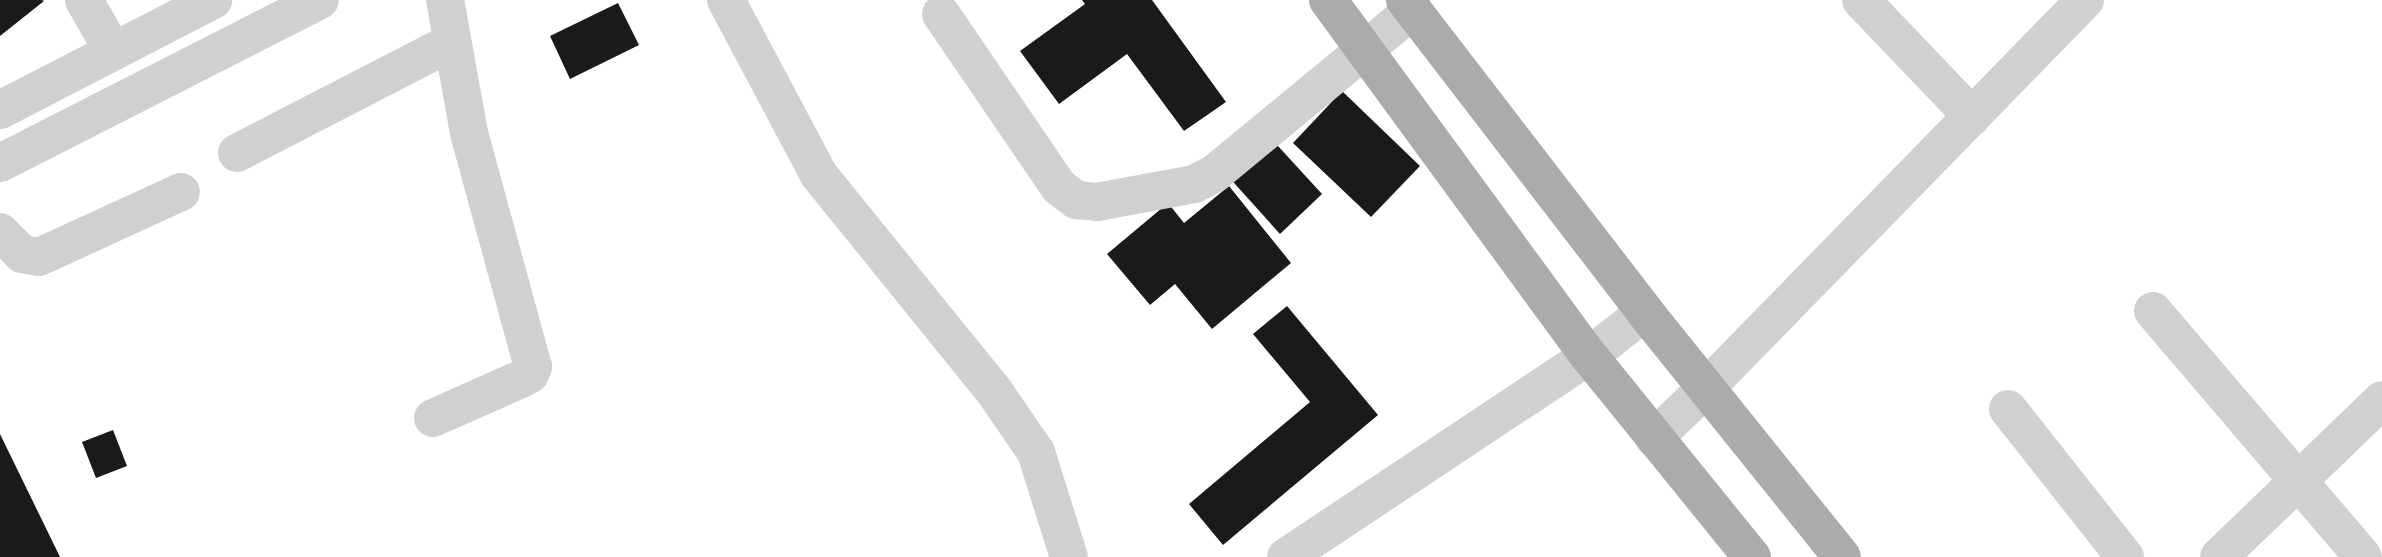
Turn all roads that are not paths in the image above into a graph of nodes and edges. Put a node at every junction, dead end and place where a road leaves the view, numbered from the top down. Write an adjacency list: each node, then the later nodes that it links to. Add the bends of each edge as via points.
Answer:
1 (84, 0): 12 (street)
2 (213, 0): 12 (street)
3 (320, 0): 17 (street)
4 (445, 0): 11 (street)
5 (726, 0): 29 (street, via 819,175 994,391 1035,452)
6 (1328, 0): 13 (main road)
7 (1861, 0): 15 (street)
8 (2085, 0): 15 (street)
9 (1409, 5): 13 (street); 20 (main road)
10 (941, 14): 13 (street, via 1059,187 1076,200 1097,202 1194,184 1214,174)
11 (450, 43): 16 (street); 26 (street, via 472,145 533,367 521,379)
12 (113, 51): 14 (street)
13 (1364, 52): 22 (main road)
14 (0, 110)
15 (1972, 116): 23 (street)
16 (237, 153)
17 (0, 163)
18 (181, 192): 19 (street, via 39,257 22,254)
19 (0, 232)
20 (1645, 312): 22 (street); 23 (main road)
21 (2152, 312): 28 (street)
22 (1589, 356): 27 (main road); 30 (street)
23 (1707, 387): 27 (street); 32 (main road)
24 (2382, 400): 28 (street)
25 (2008, 409): 33 (street)
26 (433, 418)
27 (1654, 438): 31 (main road)
28 (2299, 482): 34 (street); 35 (street)
29 (1069, 557)
30 (1286, 557)
31 (1752, 557)
32 (1842, 557)
33 (2125, 557)
34 (2219, 557)
35 (2363, 557)

